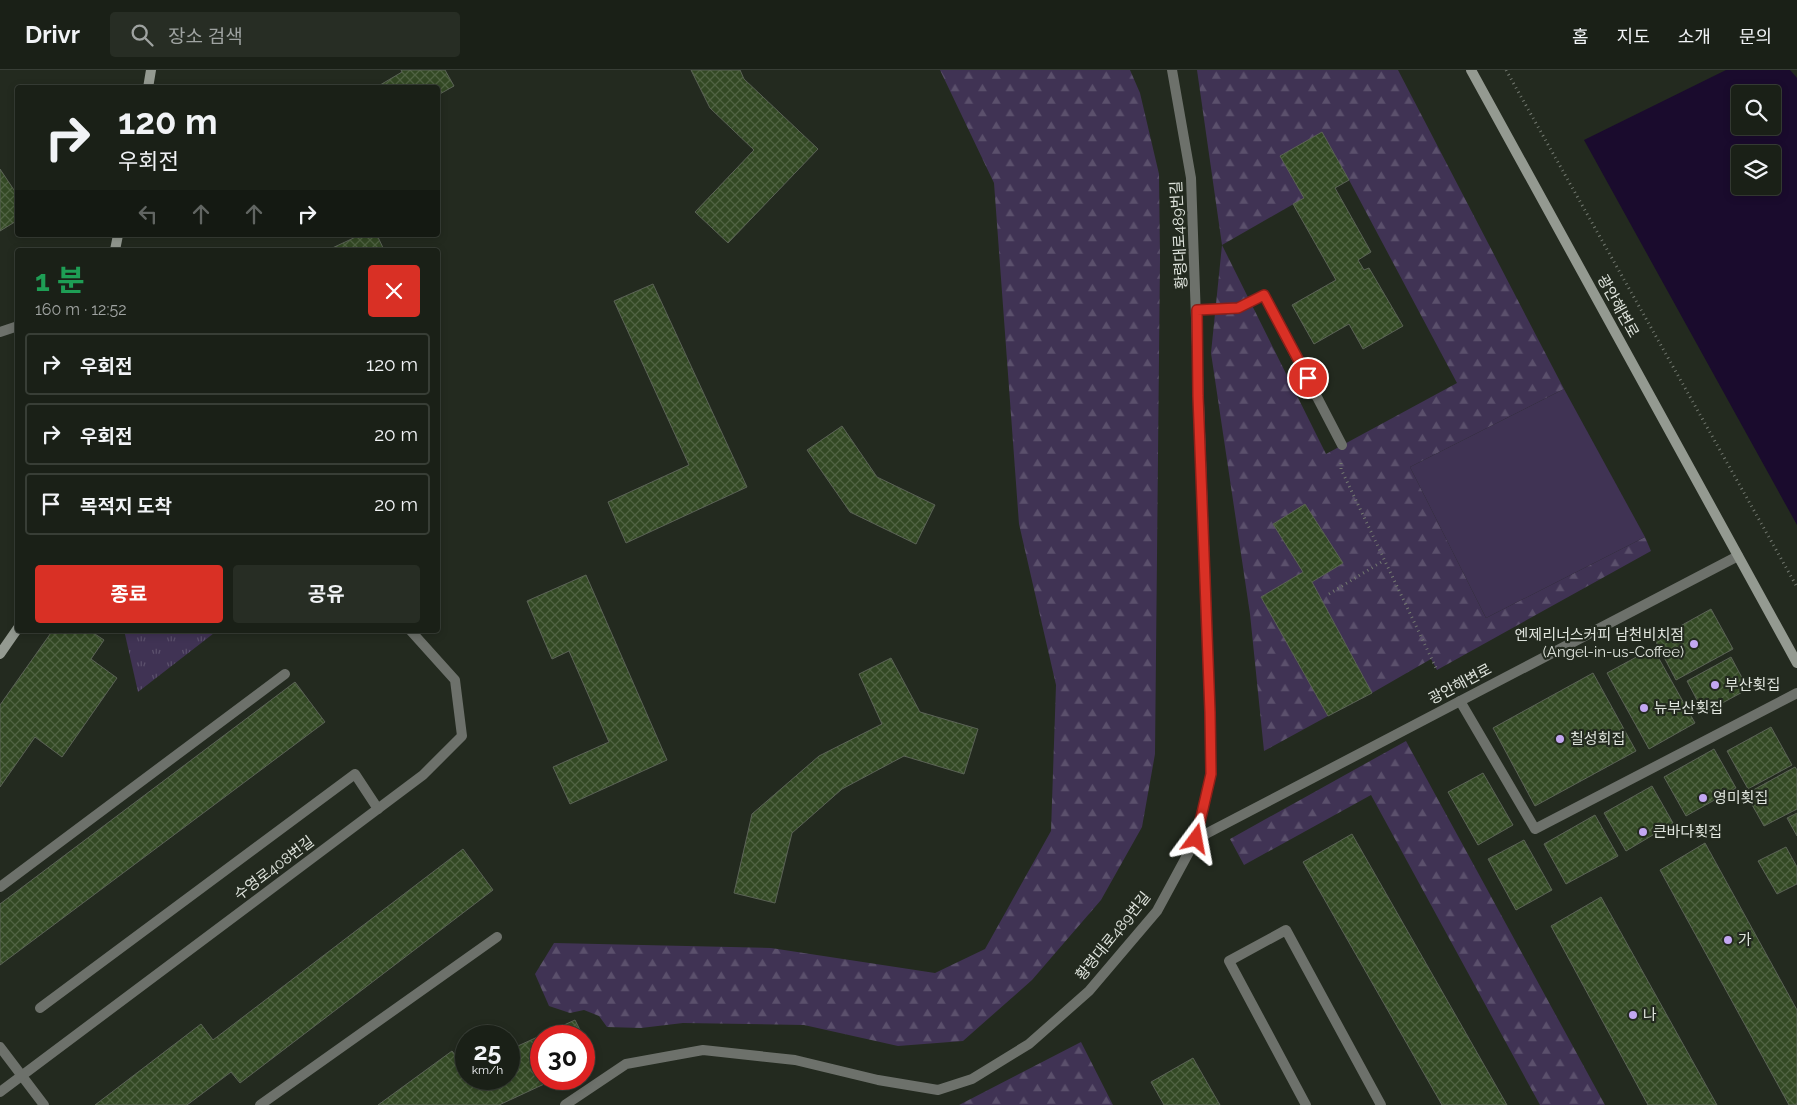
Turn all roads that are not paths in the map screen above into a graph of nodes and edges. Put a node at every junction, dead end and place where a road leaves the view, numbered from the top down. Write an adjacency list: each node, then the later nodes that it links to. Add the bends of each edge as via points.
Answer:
1 (151, 70): 4 (main road)
2 (1172, 70): 5 (street, 황령대로489번길, via 1191,178)
3 (1471, 70): 9 (main road, 광안해변로)
4 (148, 85)
5 (1197, 310): 8 (street, via 1238,308 1264,295); 18 (street, 황령대로489번길, via 1211,774)
6 (15, 327): 7 (street)
7 (0, 332)
8 (1342, 445)
9 (1738, 556): 13 (main road, 광안해변로); 16 (street, 광안해변로)
10 (15, 632): 12 (main road)
11 (413, 633): 17 (street, 수영로408번길, via 455,680 462,736 423,774)
12 (0, 654)
13 (1797, 663)
14 (286, 674): 19 (street)
15 (1797, 693): 16 (street, via 1535,829)
16 (1460, 701): 18 (street, 광안해변로)
17 (378, 809): 21 (street, via 355,774); 23 (street, 수영로408번길)
18 (1196, 839): 27 (street, 황령대로489번길, via 1156,911 1089,991 1029,1044 972,1079 938,1090 878,1080 795,1060 703,1050 626,1064)
19 (0, 887)
20 (497, 937): 26 (street)
21 (40, 1008)
22 (0, 1047): 23 (street)
23 (22, 1077): 24 (street, 수영로408번길); 25 (street)
24 (0, 1092)
25 (44, 1105)
26 (260, 1105)
27 (565, 1105)
28 (1306, 1105): 29 (street, via 1229,961 1286,930)
29 (1381, 1105)

